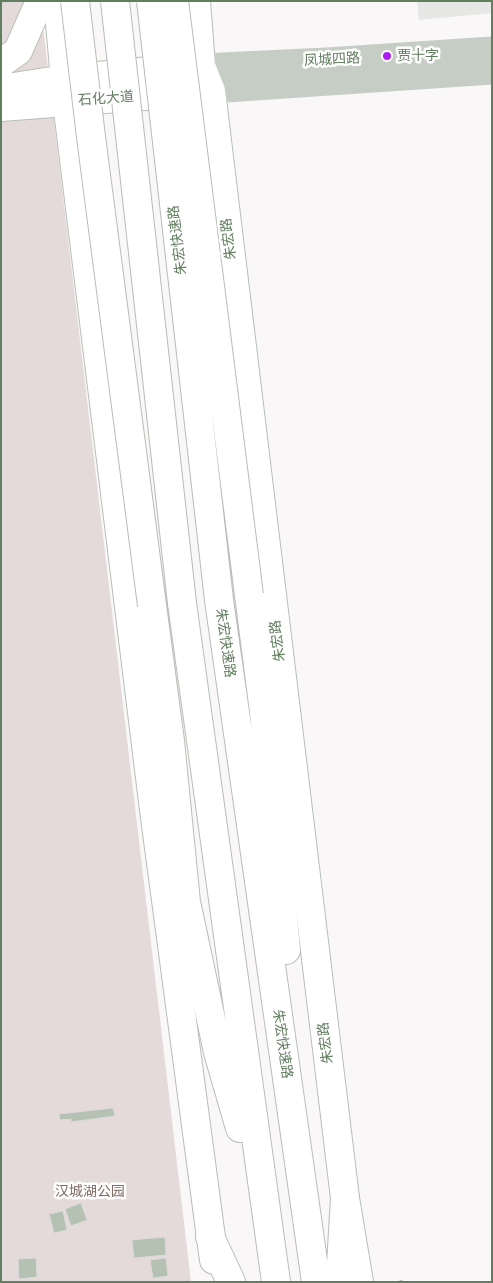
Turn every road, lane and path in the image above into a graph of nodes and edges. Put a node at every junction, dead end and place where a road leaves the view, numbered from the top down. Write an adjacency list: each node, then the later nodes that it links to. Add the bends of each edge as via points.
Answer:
1 (40, 1): 9 (main road, via 18,50)
2 (58, 1): 13 (main road)
3 (75, 1): 18 (main road, bridge, via 170,741 186,902 218,1052)
4 (114, 1): 18 (main road, bridge, via 182,602)
5 (150, 1): 17 (main road, 朱宏快速路, bridge, via 219,600)
6 (174, 1): 17 (main road, bridge, via 264,712)
7 (196, 1): 10 (main road, 朱宏路)
8 (492, 49): 10 (street, 凤城四路)
9 (1, 63)
10 (201, 66): 13 (main road, 石化大道); 14 (main road, 朱宏路)
11 (492, 72): 14 (street, 凤城四路)
12 (1, 89): 13 (main road, 石化大道)
13 (66, 91): 14 (main road, 石化大道); 15 (main road, 石化大道); 19 (main road)
14 (211, 91): 16 (main road, 朱宏路)
15 (1, 107)
16 (345, 1198): 24 (main road); 25 (main road, 朱宏路)
17 (305, 1206): 23 (main road, 朱宏快速路)
18 (266, 1211): 22 (main road)
19 (210, 1237): 20 (main road); 21 (main road)
20 (218, 1282)
21 (231, 1282)
22 (276, 1282)
23 (316, 1282)
24 (340, 1282)
25 (358, 1282)

